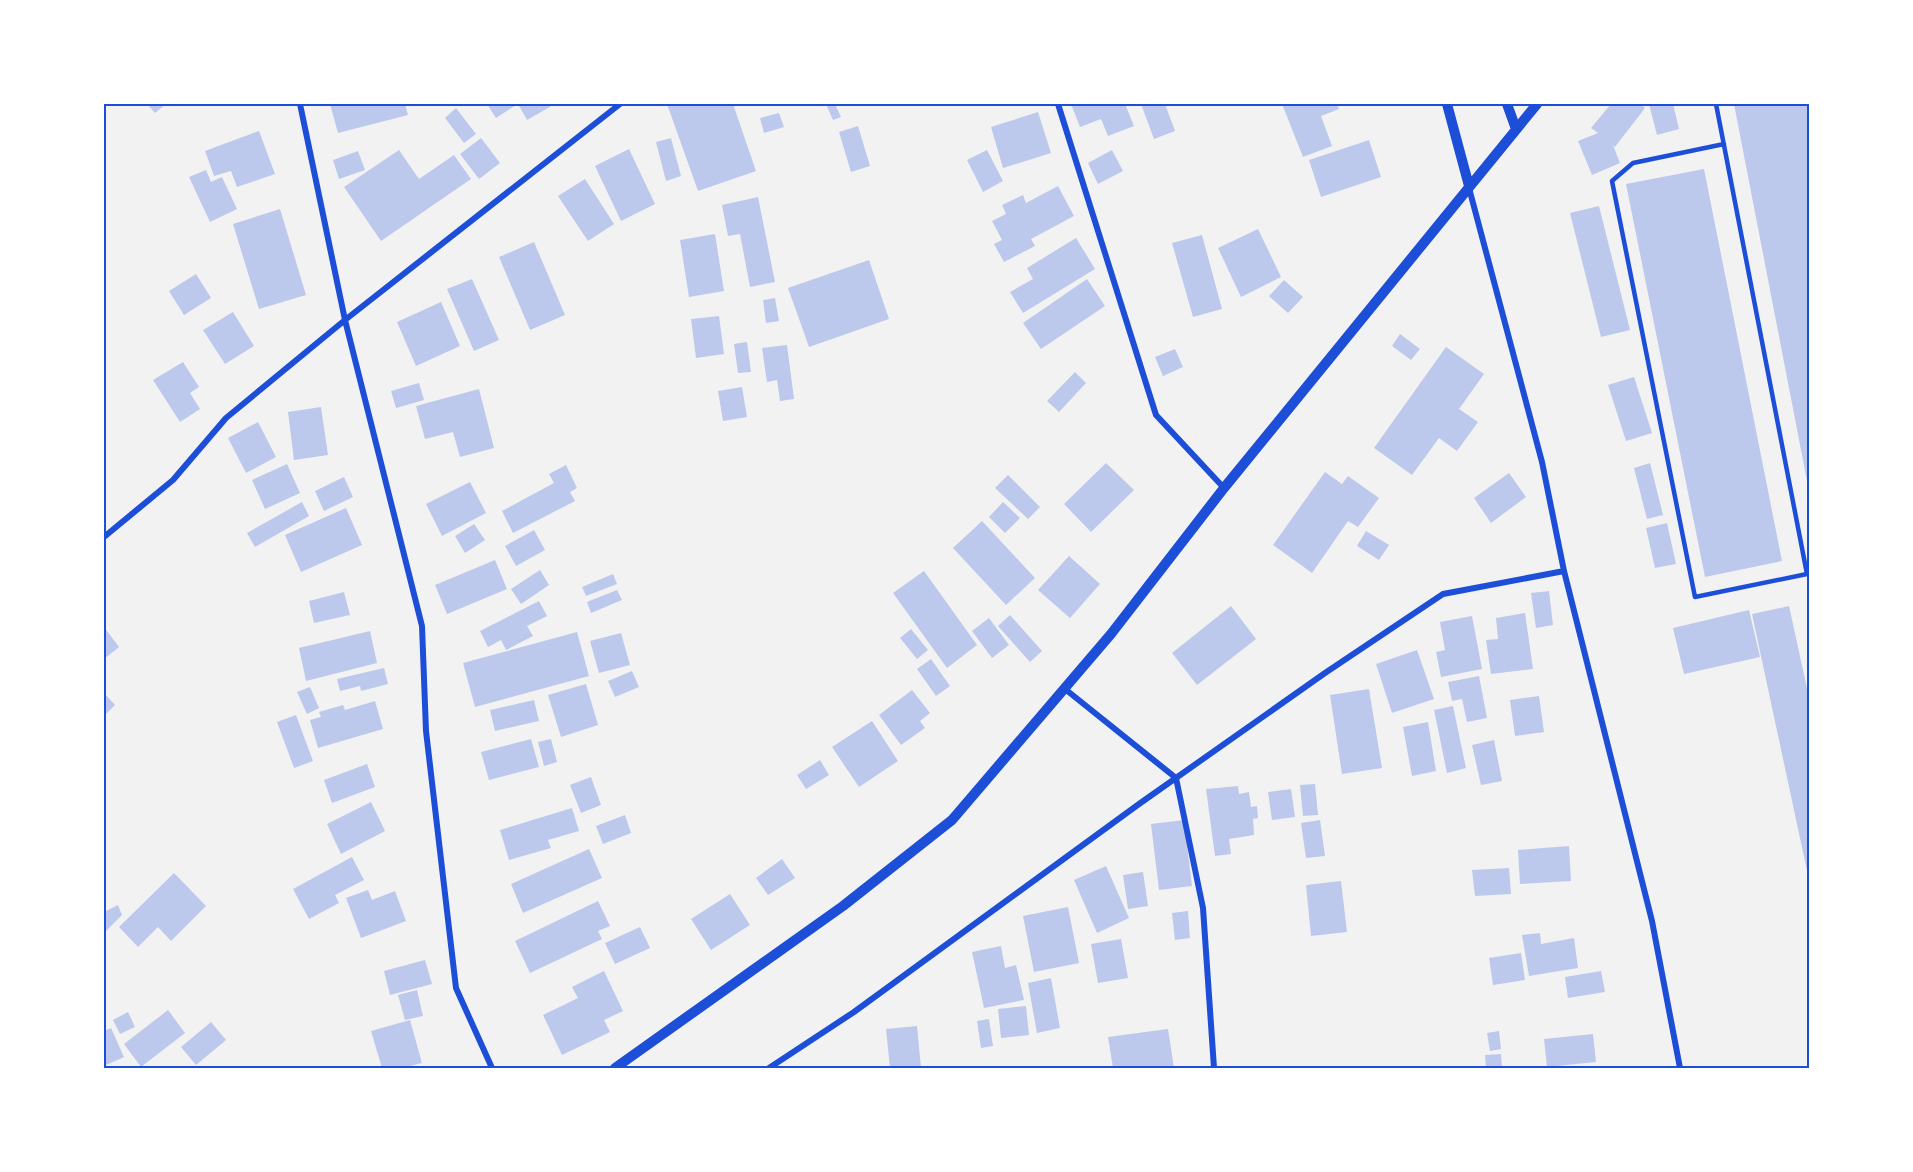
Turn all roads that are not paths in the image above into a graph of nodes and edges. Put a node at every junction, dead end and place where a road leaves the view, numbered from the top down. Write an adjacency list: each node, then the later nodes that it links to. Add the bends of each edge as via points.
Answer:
1 (300, 104): 11 (street)
2 (621, 104): 11 (street)
3 (1058, 104): 12 (street, via 1156,415)
4 (1448, 104): 10 (street)
5 (1507, 104): 8 (street)
6 (1537, 104): 8 (street)
7 (1716, 104): 9 (lane)
8 (1516, 129): 10 (street)
9 (1724, 144): 9 (lane, via 1633,163 1612,181 1695,597 1807,574)
10 (1468, 186): 12 (street); 14 (street, via 1542,462)
11 (345, 320): 13 (street, via 226,418 173,480); 17 (street, via 422,626 426,731 456,988)
12 (1224, 488): 15 (street)
13 (104, 537)
14 (1564, 571): 16 (street, via 1443,594); 21 (street, via 1652,921)
15 (1065, 689): 16 (street); 18 (street, via 952,820 843,906)
16 (1176, 778): 19 (street, via 854,1012); 20 (street, via 1203,908)
17 (492, 1068)
18 (615, 1068)
19 (769, 1068)
20 (1214, 1068)
21 (1680, 1068)

